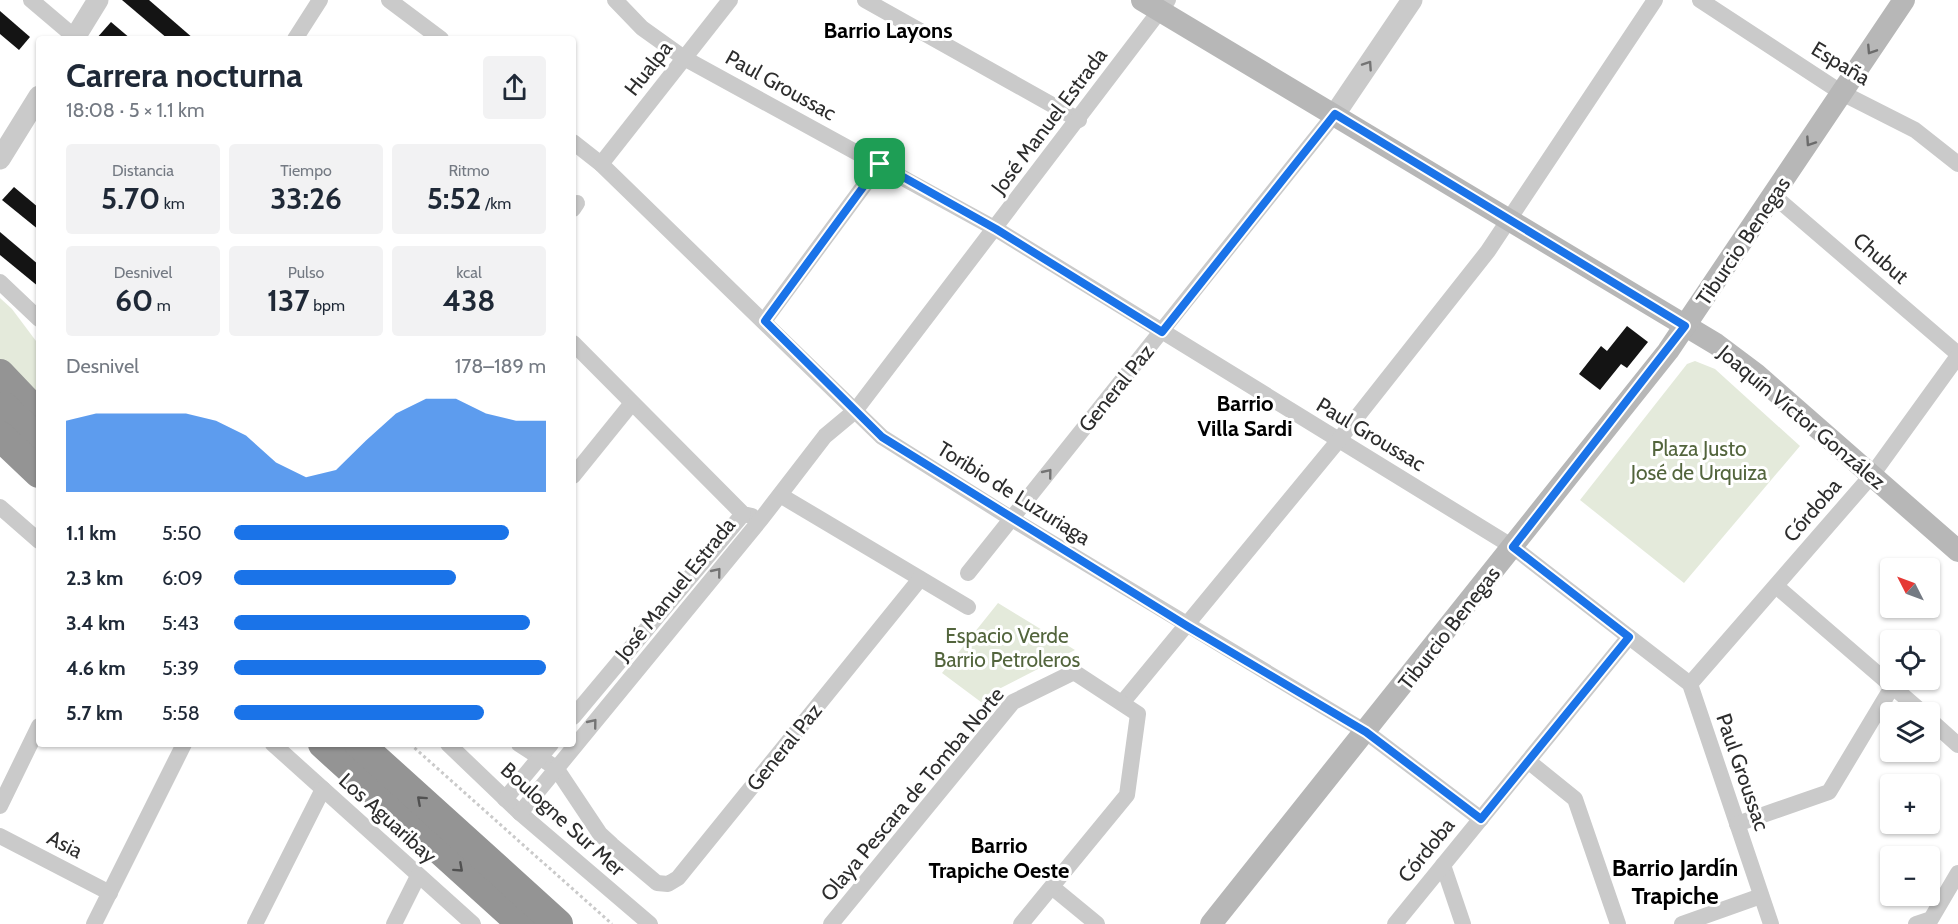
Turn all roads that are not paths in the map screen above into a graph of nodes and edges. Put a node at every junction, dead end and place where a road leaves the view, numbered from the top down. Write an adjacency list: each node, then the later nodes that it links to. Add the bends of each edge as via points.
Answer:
1 (31, 0): 13 (street)
2 (98, 0): 14 (street)
3 (320, 0): 15 (street)
4 (389, 0): 16 (street)
5 (615, 0): 17 (street, Paul Groussac, via 642,28)
6 (730, 0): 17 (street, Hualpa)
7 (865, 0): 21 (street)
8 (1412, 0): 20 (street, General Paz, one-way to 8)
9 (1655, 0): 28 (street)
10 (1700, 0): 18 (street, España)
11 (1904, 0): 18 (main road, Tiburcio Benegas, one-way to 18)
12 (1157, 4): 20 (main road, Joaquín Víctor González); 21 (street, José Manuel Estrada)
13 (73, 36)
14 (76, 36)
15 (297, 36)
16 (437, 36)
17 (684, 58): 24 (street, Hualpa); 25 (street, Paul Groussac)
18 (1842, 93): 26 (street, España, via 1915,130); 27 (main road, Tiburcio Benegas, one-way to 27)
19 (36, 101): 23 (street)
20 (1335, 114): 28 (main road, Joaquín Víctor González); 34 (street, General Paz)
21 (1079, 120): 29 (street, José Manuel Estrada)
22 (576, 144): 24 (street, Toribio de Luzuriaga)
23 (0, 159)
24 (601, 164): 32 (street, Toribio de Luzuriaga)
25 (880, 164): 29 (street, Paul Groussac); 32 (street)
26 (1958, 164)
27 (1774, 196): 33 (main road, Tiburcio Benegas); 36 (street, Chubut)
28 (1510, 221): 33 (main road, Joaquín Víctor González); 44 (street)
29 (996, 229): 34 (street, Paul Groussac); 40 (street, José Manuel Estrada)
30 (0, 282): 31 (street)
31 (36, 316)
32 (765, 321): 40 (street, Toribio de Luzuriaga)
33 (1685, 326): 48 (main road, Joaquín Víctor González, via 1756,374); 56 (main road, Tiburcio Benegas)
34 (1162, 332): 44 (street, Paul Groussac); 54 (street, General Paz, one-way to 34)
35 (576, 346): 39 (street)
36 (1958, 355): 48 (street, Córdoba)
37 (0, 374): 41 (highway)
38 (0, 403): 43 (highway)
39 (632, 403): 47 (street); 52 (street)
40 (855, 411): 50 (street, José Manuel Estrada, via 825,436); 54 (street, Toribio de Luzuriaga, via 882,437)
41 (36, 413)
42 (0, 436): 46 (highway)
43 (36, 438)
44 (1338, 441): 56 (street, Paul Groussac); 62 (street)
45 (0, 458): 49 (highway)
46 (36, 469)
47 (576, 472)
48 (1872, 475): 57 (main road, Joaquín Víctor González); 60 (street, Córdoba)
49 (36, 487)
50 (780, 495): 53 (street, José Manuel Estrada); 59 (street)
51 (0, 507): 55 (street)
52 (744, 514): 53 (street); 70 (street, José Manuel Estrada)
53 (762, 518): 74 (street, José Manuel Estrada, one-way to 53)
54 (1012, 519): 58 (street, General Paz); 62 (street, Toribio de Luzuriaga)
55 (36, 538)
56 (1513, 547): 63 (street, Paul Groussac); 73 (main road, Tiburcio Benegas)
57 (1958, 550)
58 (968, 573)
59 (920, 579): 61 (street); 84 (street, General Paz, via 678,878 668,884 657,883 600,834)
60 (1776, 586): 64 (street); 65 (street, Córdoba)
61 (968, 607)
62 (1187, 626): 69 (street); 73 (street, Toribio de Luzuriaga)
63 (1629, 637): 65 (street, Paul Groussac); 83 (street, Córdoba)
64 (1880, 677)
65 (1689, 684): 90 (street, Paul Groussac)
66 (1890, 690): 90 (street, via 1829,792)
67 (1896, 690): 68 (street)
68 (1910, 702)
69 (1122, 704): 96 (street, via 1138,714 1127,795); 107 (street, Olaya Pescara de Tomba Norte, via 1074,672 1013,702)
70 (576, 713)
71 (1940, 729): 75 (street)
72 (36, 732): 87 (street)
73 (1366, 732): 89 (street, Toribio de Luzuriaga); 110 (main road, Tiburcio Benegas)
74 (576, 744)
75 (1958, 745)
76 (183, 747): 97 (street)
77 (276, 747): 85 (street, Los Aguaribay)
78 (326, 747): 103 (highway, one-way to 103)
79 (362, 747): 92 (highway, one-way to 79)
80 (451, 747): 86 (street, Boulogne Sur Mer)
81 (573, 747): 84 (street, José Manuel Estrada, one-way to 81)
82 (546, 750): 84 (street); 86 (street)
83 (1528, 761): 89 (street, Córdoba); 113 (street, via 1575,799)
84 (556, 768): 88 (street, José Manuel Estrada)
85 (323, 789): 95 (street, Los Aguaribay); 100 (street)
86 (505, 799): 88 (street, Boulogne Sur Mer)
87 (0, 806)
88 (520, 813): 106 (street, Boulogne Sur Mer)
89 (1481, 819): 93 (street, Córdoba)
90 (1737, 824): 98 (street, Paul Groussac)
91 (0, 836): 97 (street, Asia)
92 (491, 864): 104 (highway); 105 (highway, via 546,895)
93 (1443, 865): 111 (street, Córdoba); 112 (street)
94 (1958, 873): 116 (street, via 1931,919)
95 (418, 876): 101 (street); 102 (street, Los Aguaribay)
96 (1052, 887): 108 (street); 109 (street)
97 (110, 893): 99 (street)
98 (1761, 896): 114 (street); 115 (street, Paul Groussac)
99 (94, 924)
100 (255, 924)
101 (394, 924)
102 (473, 924)
103 (522, 924)
104 (558, 924)
105 (583, 924)
106 (650, 924)
107 (831, 924)
108 (1021, 924)
109 (1097, 924)
110 (1211, 924)
111 (1395, 924)
112 (1463, 924)
113 (1618, 924)
114 (1682, 924)
115 (1771, 924)
116 (1916, 924)

